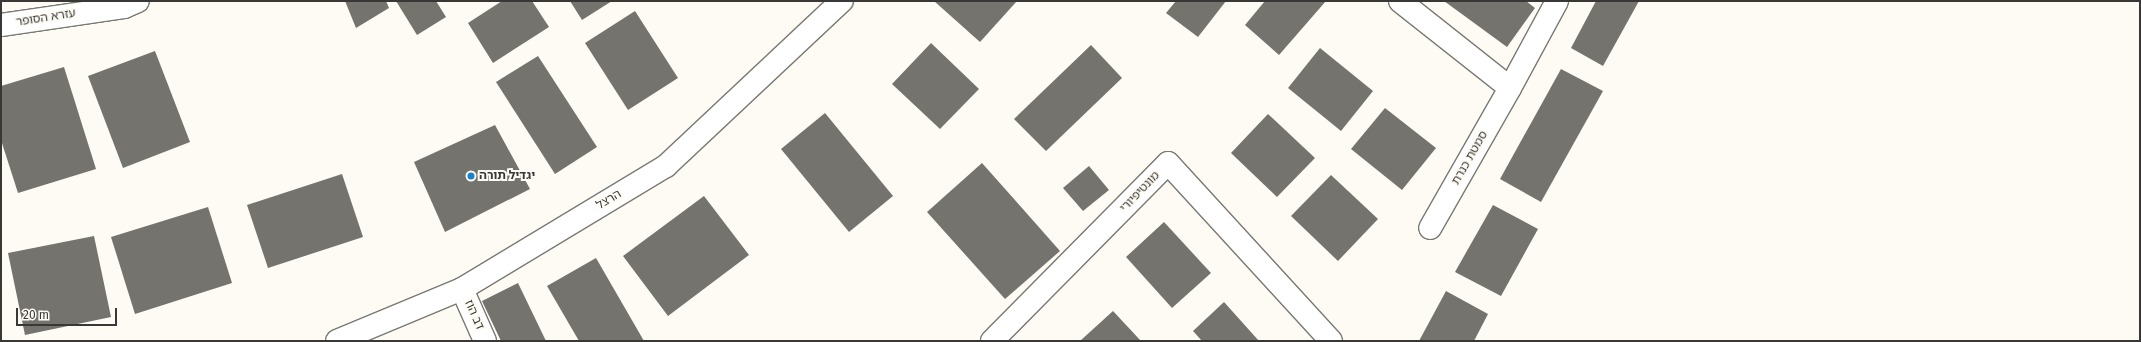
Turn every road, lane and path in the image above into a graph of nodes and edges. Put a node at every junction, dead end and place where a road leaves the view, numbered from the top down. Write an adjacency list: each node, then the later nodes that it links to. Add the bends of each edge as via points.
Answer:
1 (138, 1): 5 (street, עזרא הסופר, via 124,6)
2 (842, 1): 8 (street, הרצל, via 666,166)
3 (1400, 1): 6 (street)
4 (1557, 1): 6 (street, סמטת כנרת)
5 (1, 25)
6 (1510, 88): 7 (street, סמטת כנרת)
7 (1430, 228)
8 (462, 289): 9 (street, הרצל); 10 (street, דב הוז)
9 (337, 341)
10 (485, 341)
11 (992, 341): 12 (street, מונטיפיורי, via 1168,163)
12 (1331, 341)

